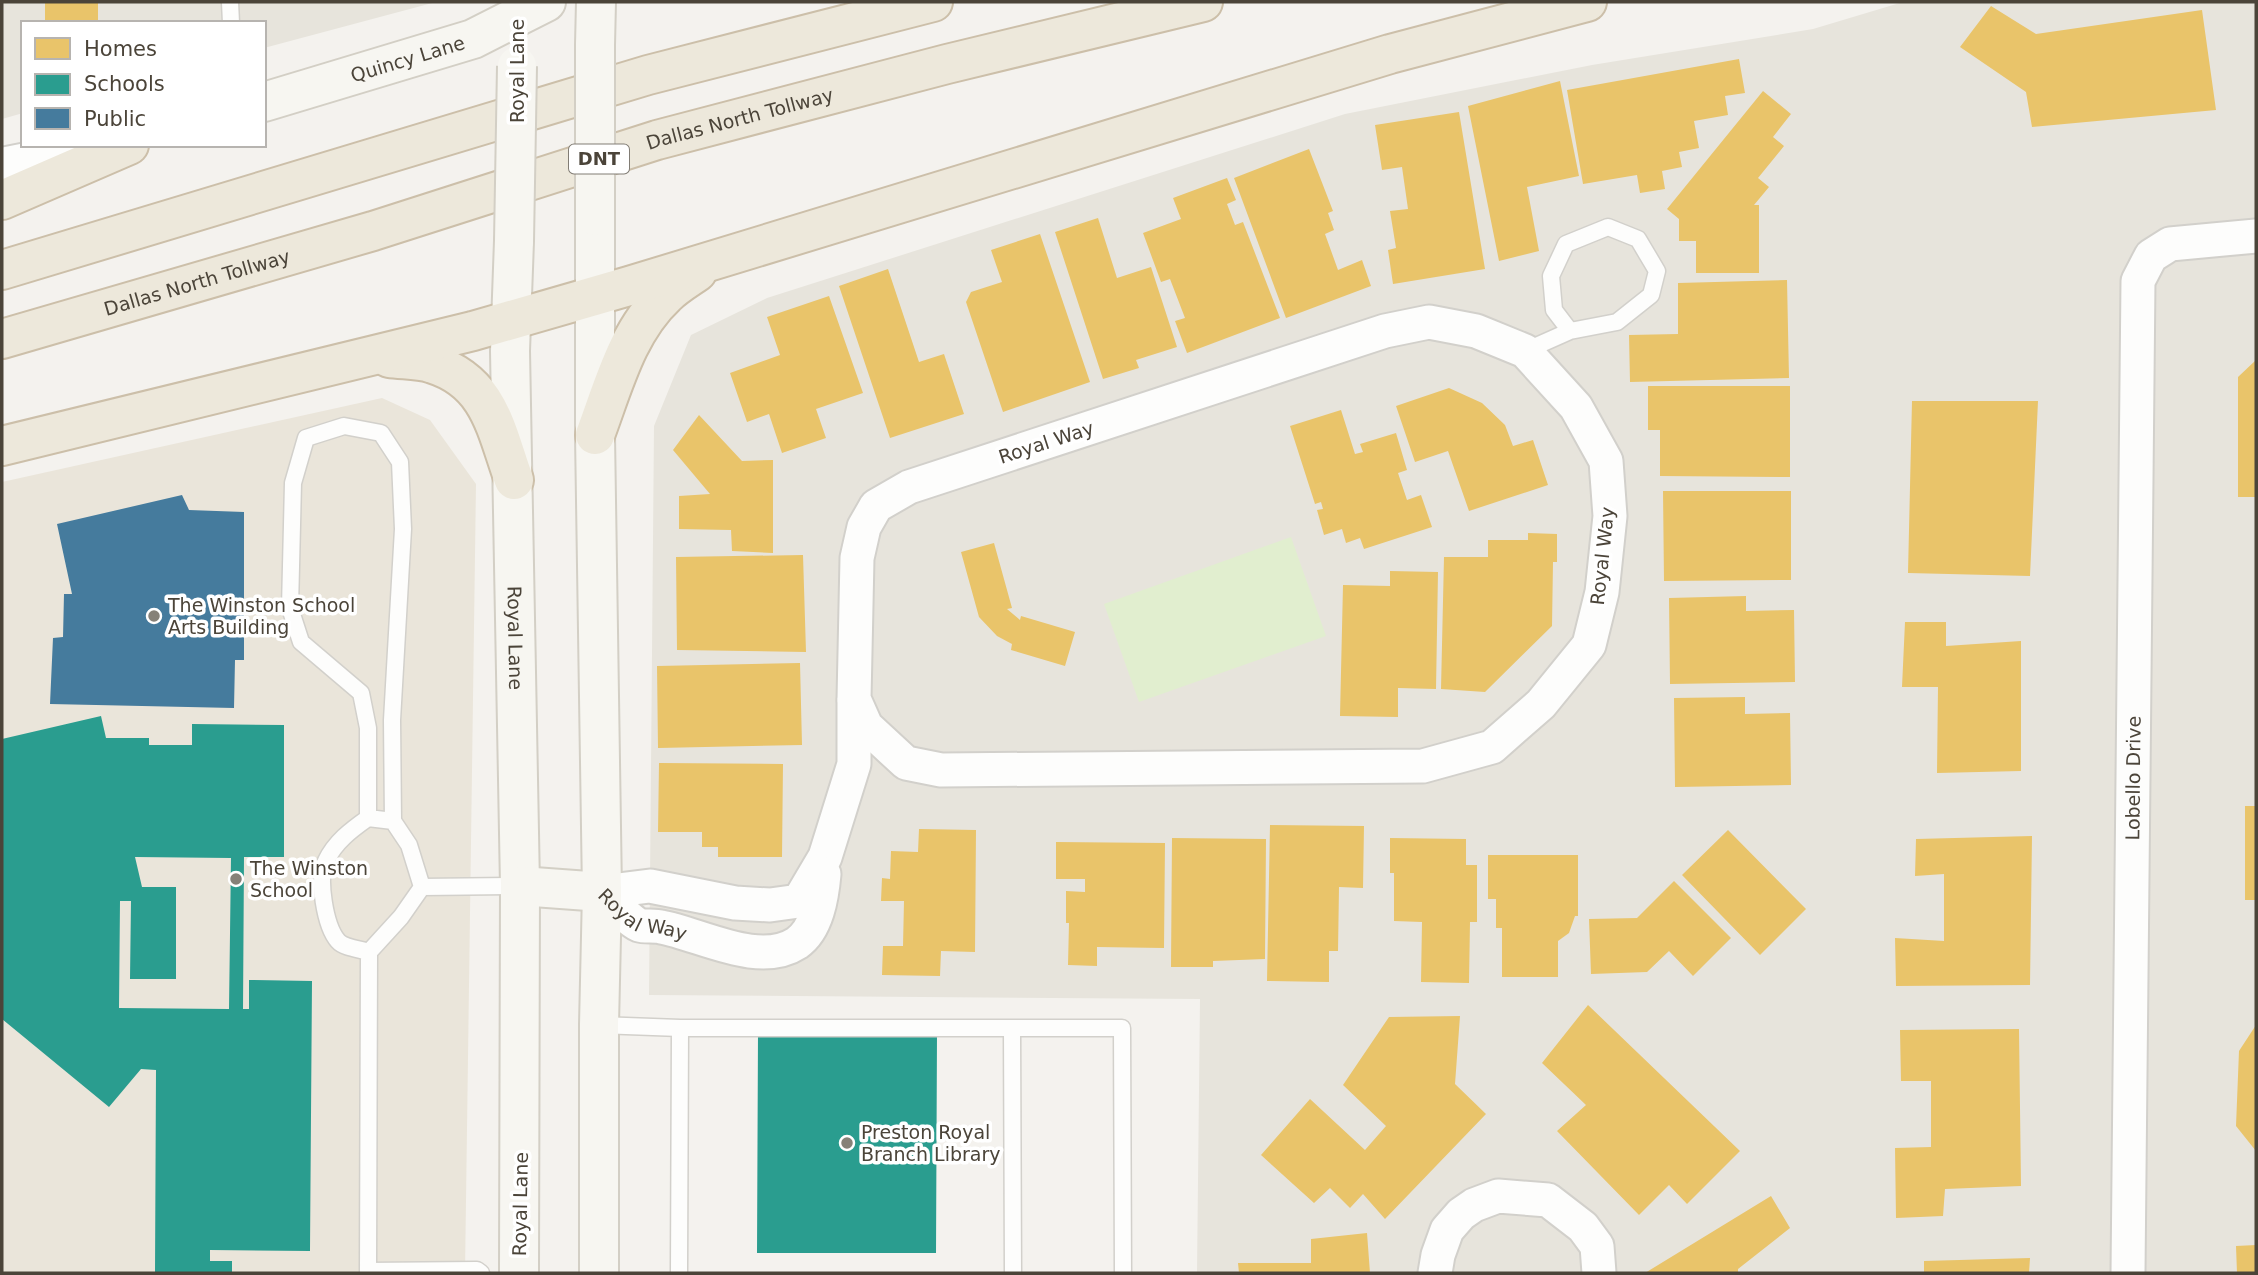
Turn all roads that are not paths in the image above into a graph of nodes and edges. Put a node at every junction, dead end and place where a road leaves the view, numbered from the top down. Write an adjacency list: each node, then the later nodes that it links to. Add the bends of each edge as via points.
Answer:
1 (230, 2): 7 (lane)
2 (596, 2): 16 (main road, bridge)
3 (933, 2): 15 (highway, via 648,75)
4 (1203, 2): 19 (highway, Dallas North Tollway / DNT, via 657,140 373,231)
5 (1587, 2): 14 (highway, via 1390,54)
6 (527, 7): 8 (main road, Quincy Lane, via 473,39); 17 (main road, Royal Lane, bridge, via 517,66)
7 (230, 21)
8 (266, 101)
9 (99, 147): 11 (street)
10 (124, 147): 12 (highway)
11 (2, 167)
12 (2, 200)
13 (2256, 236): 44 (street, Lobello Drive, via 2170,244 2151,257 2138,281)
14 (713, 260): 16 (highway); 22 (highway, via 665,296 634,335)
15 (2, 270)
16 (595, 296): 17 (highway); 22 (main road)
17 (512, 320): 21 (highway); 24 (main road, Royal Lane)
18 (1570, 331): 18 (lane, via 1618,322 1651,295 1657,271 1638,239 1608,227 1566,244 1551,276 1554,310); 20 (lane)
19 (2, 339)
20 (1525, 351): 25 (street, Royal Way, via 1476,331 1429,322 1385,331 909,487 876,506 864,527 857,558); 25 (street, Royal Way, via 1576,407 1605,461 1610,516 1602,592 1589,645 1541,704 1492,747 1423,766 941,770 906,762 866,726)
21 (373, 356): 23 (highway); 24 (highway, via 431,363 471,385 487,403)
22 (595, 435): 31 (main road)
23 (2, 446)
24 (514, 480): 29 (main road, Royal Lane)
25 (854, 699): 28 (street, Royal Way, via 854,764)
26 (368, 818): 27 (lane); 27 (lane, via 368,728 360,693 301,642 290,608 293,483 302,449 306,438 344,426 381,433 400,462 403,529 391,720); 32 (lane, via 343,836 324,863 322,903 335,938)
27 (393, 821): 30 (lane, via 409,845)
28 (825, 856): 31 (street, Royal Way, via 799,901 735,903 650,886); 31 (street, Royal Way, via 822,897 805,936 770,952 749,952 660,926 639,925)
29 (520, 886): 30 (lane); 31 (main road); 37 (main road, Royal Lane)
30 (422, 887): 32 (lane)
31 (602, 892): 33 (main road)
32 (369, 952): 36 (lane, via 368,1271)
33 (599, 1025): 34 (lane); 38 (main road)
34 (680, 1028): 35 (lane); 39 (lane)
35 (1012, 1028): 40 (lane); 41 (lane, via 1122,1028)
36 (481, 1273)
37 (519, 1273)
38 (599, 1273)
39 (679, 1273)
40 (1013, 1273)
41 (1123, 1273)
42 (1435, 1273): 43 (street, via 1447,1230 1474,1205 1498,1196 1548,1200 1583,1227 1597,1245)
43 (1599, 1273)
44 (2128, 1273)

